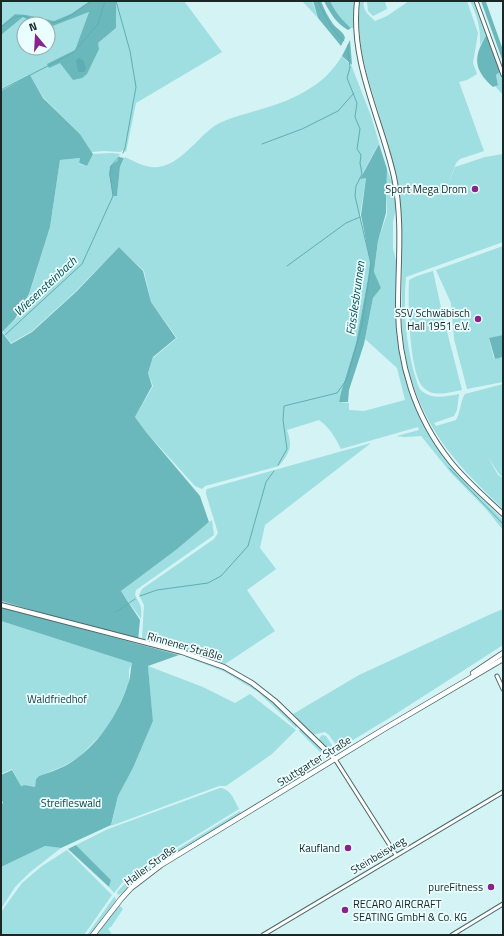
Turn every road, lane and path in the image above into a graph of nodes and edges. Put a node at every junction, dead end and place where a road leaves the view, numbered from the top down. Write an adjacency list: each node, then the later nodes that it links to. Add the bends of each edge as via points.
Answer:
1 (357, 1): 4 (main road, via 356,34 360,64 387,150 396,192 400,258 398,322 406,376 434,439 458,471)
2 (476, 1): 3 (street)
3 (503, 75)
4 (503, 514)
5 (1, 605): 11 (main road, Rinnener Sträßle, via 182,652 224,667 252,683 275,701)
6 (503, 654): 10 (main road, Stuttgarter Straße)
7 (503, 659): 10 (main road, Stuttgarter Straße)
8 (497, 676): 9 (street)
9 (503, 689)
10 (430, 701): 11 (main road, Stuttgarter Straße)
11 (335, 758): 13 (main road, Stuttgarter Straße); 14 (street)
12 (503, 792): 14 (street, Steinbeisweg)
13 (209, 836): 16 (main road, Haller Straße, via 161,865 131,888)
14 (396, 855): 17 (street, Steinbeisweg)
15 (503, 904): 18 (street)
16 (93, 935)
17 (263, 935)
18 (452, 935)

